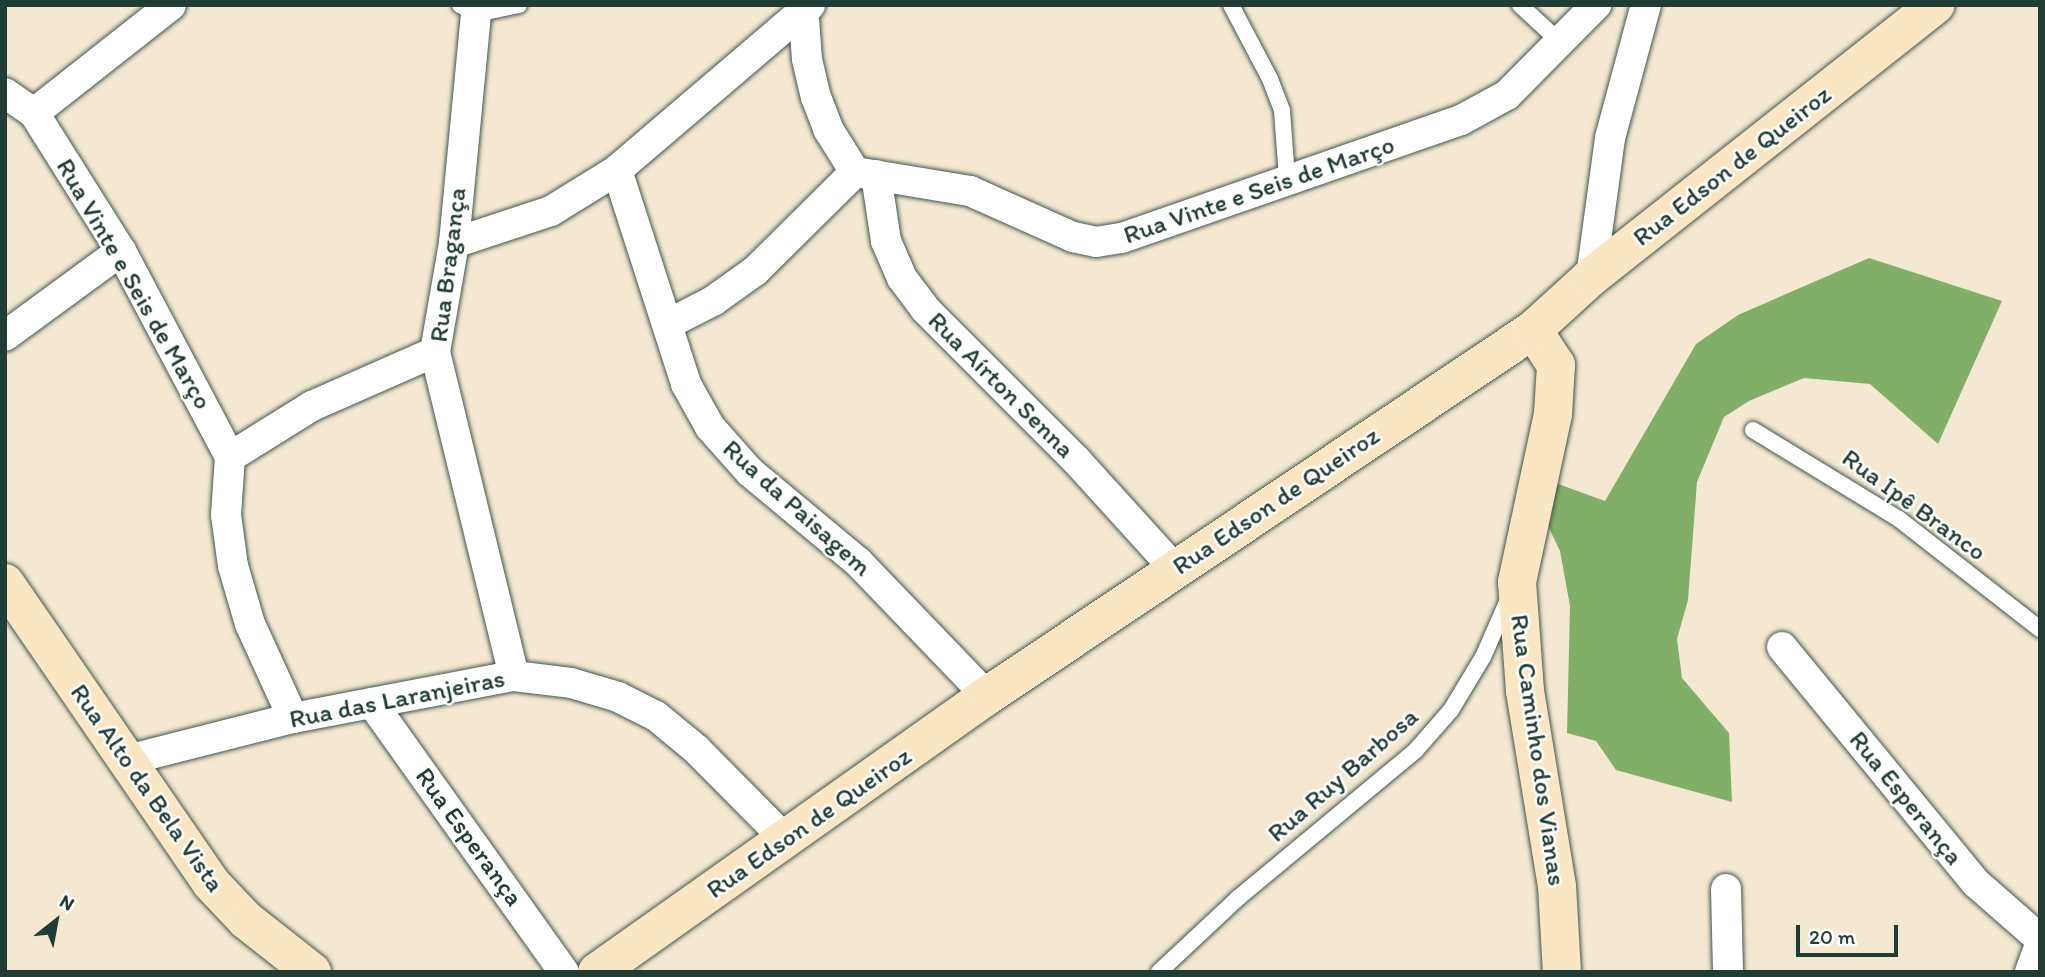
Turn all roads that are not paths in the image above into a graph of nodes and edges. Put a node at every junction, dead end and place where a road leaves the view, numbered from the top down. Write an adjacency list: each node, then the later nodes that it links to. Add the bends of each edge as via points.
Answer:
1 (171, 5): 12 (street)
2 (519, 5): 9 (lane)
3 (1231, 5): 15 (lane, via 1282,111)
4 (1520, 5): 10 (lane)
5 (1596, 5): 10 (street, Rua Vinte e Seis de Março)
6 (1646, 5): 18 (street, via 1610,138)
7 (1936, 5): 18 (street, Rua Edson de Queiroz)
8 (806, 6): 13 (street); 14 (street, via 807,59 816,97 828,129)
9 (468, 10): 16 (street, Rua Bragança)
10 (1560, 43): 15 (street, Rua Vinte e Seis de Março, via 1507,95 1461,120)
11 (5, 93): 12 (street, Rua Vinte e Seis de Março)
12 (34, 113): 17 (street, Rua Vinte e Seis de Março)
13 (617, 170): 16 (street, via 551,211); 19 (street, Rua da Paisagem)
14 (865, 173): 15 (street, Rua Vinte e Seis de Março, via 970,191 1073,237 1096,242 1122,238); 19 (street, via 755,271 713,301); 25 (street, Rua Aírton Senna, via 886,241 909,288)
15 (1287, 177)
16 (454, 243): 22 (street, Rua Bragança)
17 (121, 251): 21 (street); 24 (street, Rua Vinte e Seis de Março)
18 (1591, 277): 20 (street, Rua Edson de Queiroz)
19 (668, 324): 31 (street, Rua da Paisagem, via 686,383 710,427 750,472 858,562)
20 (1533, 330): 25 (street, Rua Edson de Queiroz); 26 (street, Rua Caminho dos Vianas, via 1556,365 1553,402)
21 (5, 336)
22 (435, 352): 24 (street, via 312,406); 30 (street, Rua Bragança)
23 (1753, 430): 28 (lane, Rua Ipê Branco, via 1899,519)
24 (230, 457): 33 (street, via 226,515 233,566 250,624)
25 (1174, 568): 31 (street, Rua Edson de Queiroz)
26 (1517, 582): 41 (lane, Rua Ruy Barbosa, via 1477,667 1451,710 1416,750 1238,898); 42 (street, Rua Caminho dos Vianas, via 1525,691 1557,886)
27 (5, 583): 34 (street, Rua Alto da Bela Vista)
28 (2040, 629)
29 (1782, 647): 37 (street, Rua Esperança, via 1976,883)
30 (514, 676): 32 (street, Rua das Laranjeiras); 35 (street, Rua das Laranjeiras, via 571,683 618,697 656,716 696,749)
31 (987, 695): 35 (street, Rua Edson de Queiroz)
32 (372, 703): 33 (street, Rua das Laranjeiras); 39 (street, Rua Esperança)
33 (293, 718): 34 (street, Rua das Laranjeiras)
34 (123, 761): 38 (street, Rua Alto da Bela Vista, via 211,883 246,920)
35 (787, 841): 40 (street, Rua Edson de Queiroz)
36 (1726, 889): 43 (street)
37 (2040, 941): 44 (street)
38 (312, 972)
39 (564, 972)
40 (597, 972)
41 (1159, 972)
42 (1562, 972)
43 (1728, 972)
44 (2030, 972)

